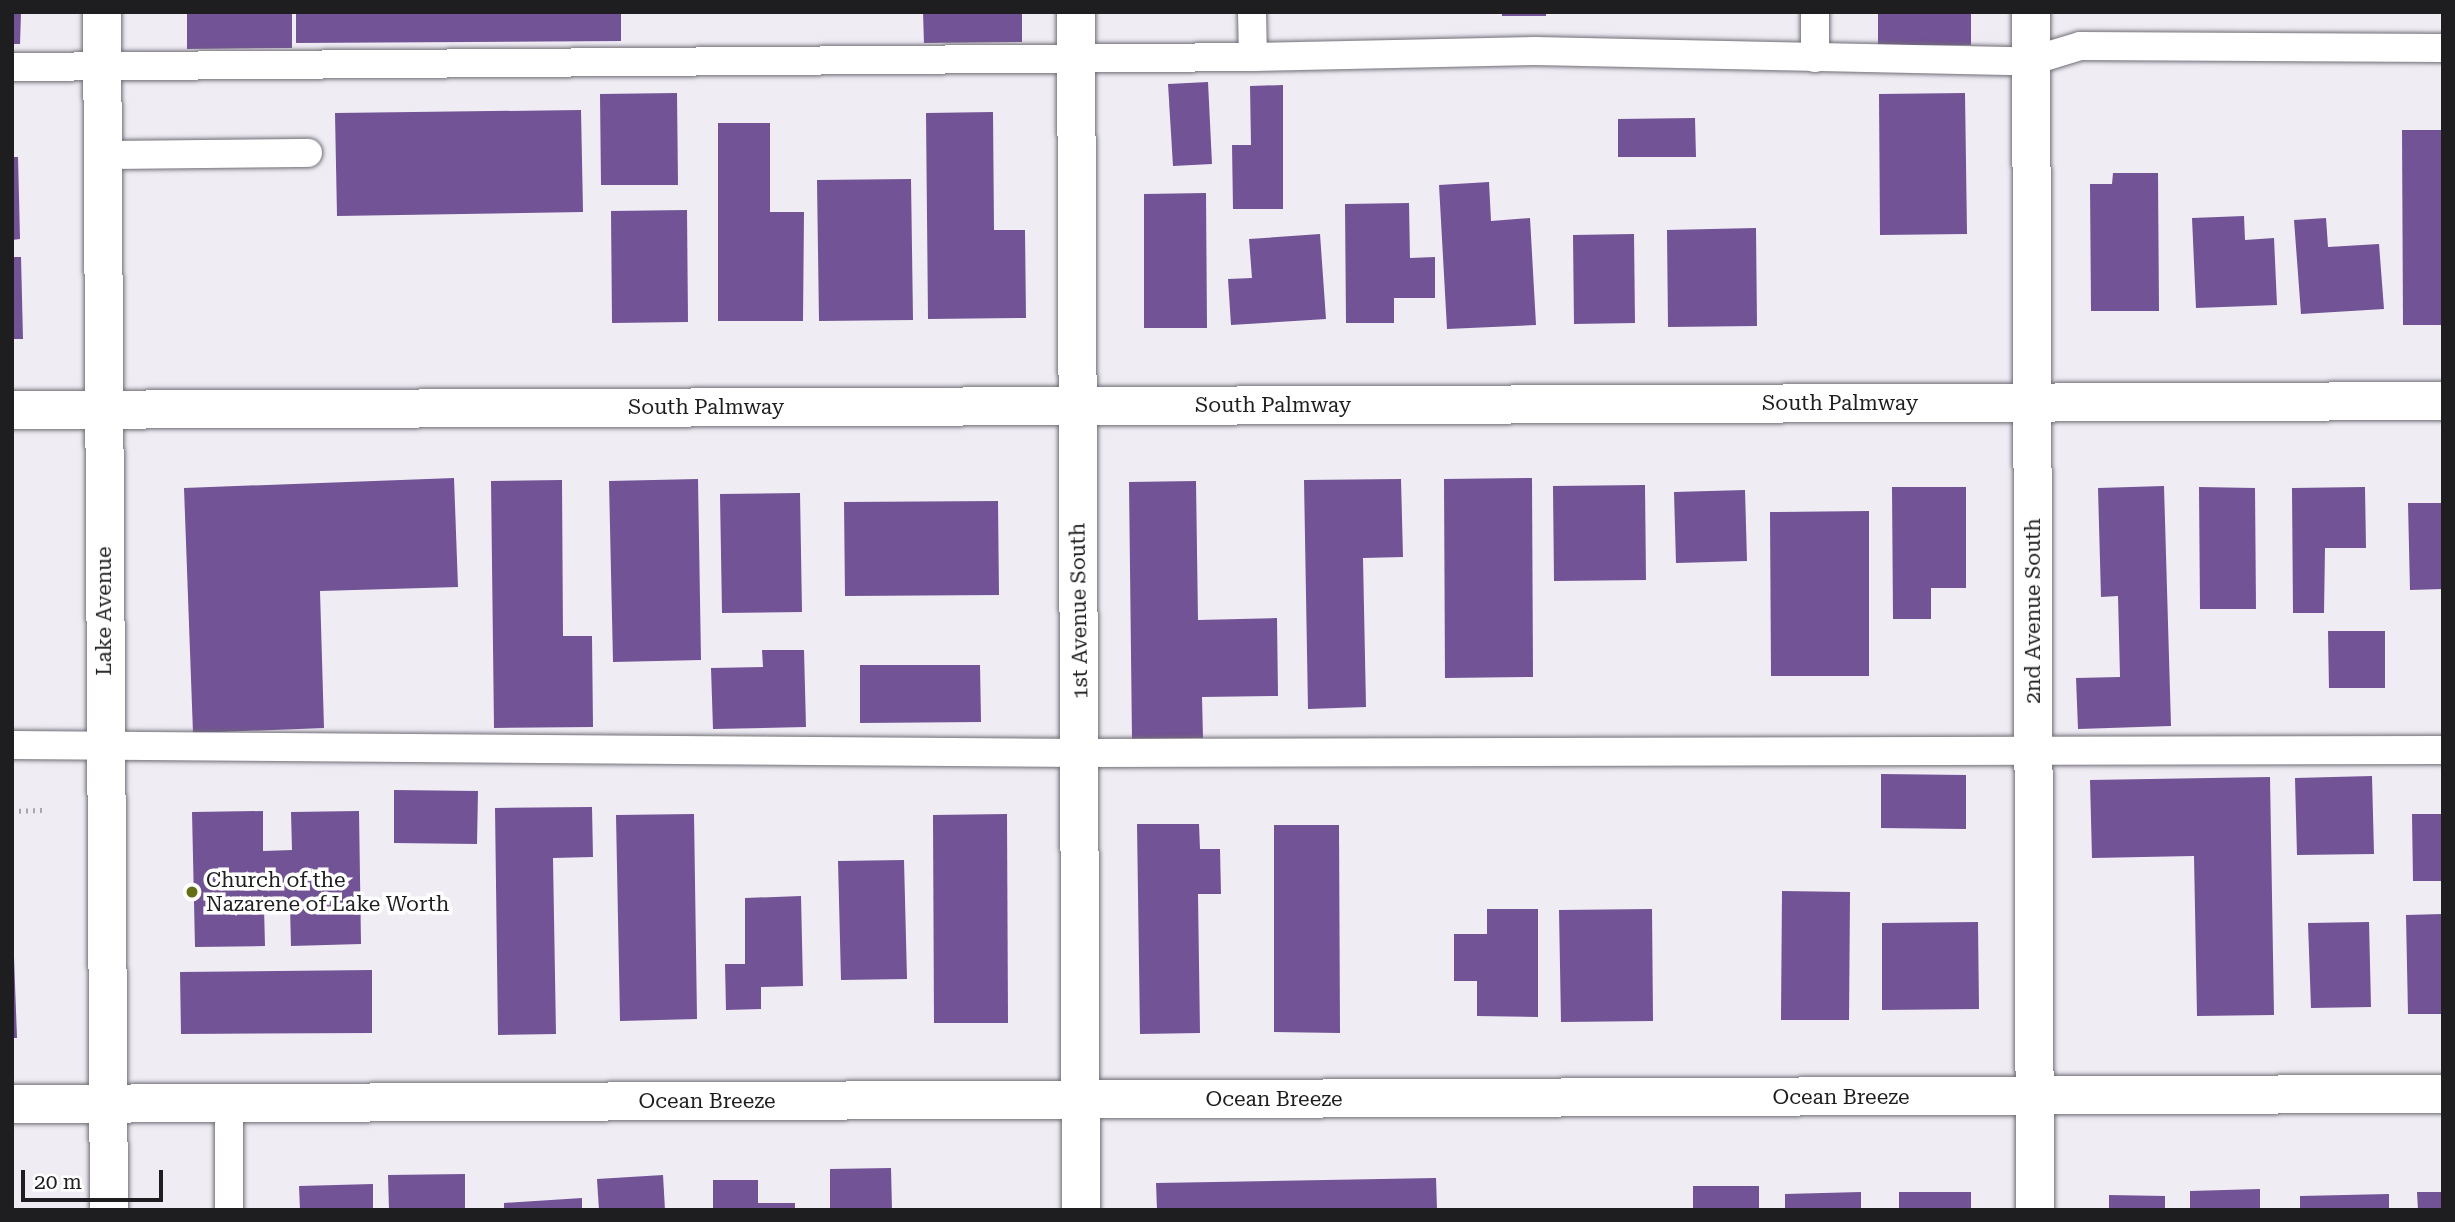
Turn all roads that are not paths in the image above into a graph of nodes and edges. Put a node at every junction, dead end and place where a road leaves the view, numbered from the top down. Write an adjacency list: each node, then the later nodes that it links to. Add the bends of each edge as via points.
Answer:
1 (102, 12): 11 (street, Lake Avenue)
2 (1076, 12): 7 (street, 1st Avenue South)
3 (1252, 12): 8 (lane)
4 (1815, 12): 9 (lane)
5 (2031, 12): 10 (street, 2nd Avenue South)
6 (2443, 48): 10 (lane, via 2080,46)
7 (1077, 57): 8 (lane); 11 (lane); 17 (street, 1st Avenue South)
8 (1253, 57): 9 (lane, via 1535,51)
9 (1815, 58): 10 (lane)
10 (2031, 61): 16 (street, 2nd Avenue South)
11 (102, 66): 12 (lane); 14 (street, Lake Avenue)
12 (12, 67)
13 (308, 153): 14 (lane)
14 (102, 155): 19 (street, Lake Avenue)
15 (2443, 401): 16 (street, South Palmway)
16 (2032, 402): 17 (street, South Palmway); 22 (street, 2nd Avenue South)
17 (1078, 406): 19 (street, South Palmway); 24 (street, 1st Avenue South)
18 (12, 410): 19 (street, South Palmway)
19 (103, 410): 21 (street, Lake Avenue)
20 (12, 744): 21 (lane)
21 (105, 746): 24 (lane); 30 (street, Lake Avenue)
22 (2034, 748): 23 (lane); 24 (lane); 26 (street, 2nd Avenue South)
23 (2443, 750)
24 (1080, 753): 27 (street, 1st Avenue South)
25 (2443, 1094): 26 (street, Ocean Breeze)
26 (2035, 1096): 27 (street, Ocean Breeze); 34 (street, 2nd Avenue South)
27 (1081, 1100): 28 (street, Ocean Breeze); 33 (street, 1st Avenue South)
28 (229, 1102): 30 (street, Ocean Breeze); 32 (lane)
29 (12, 1104): 30 (street, Ocean Breeze)
30 (106, 1104): 31 (street, Lake Avenue)
31 (109, 1210)
32 (229, 1210)
33 (1080, 1210)
34 (2035, 1210)

